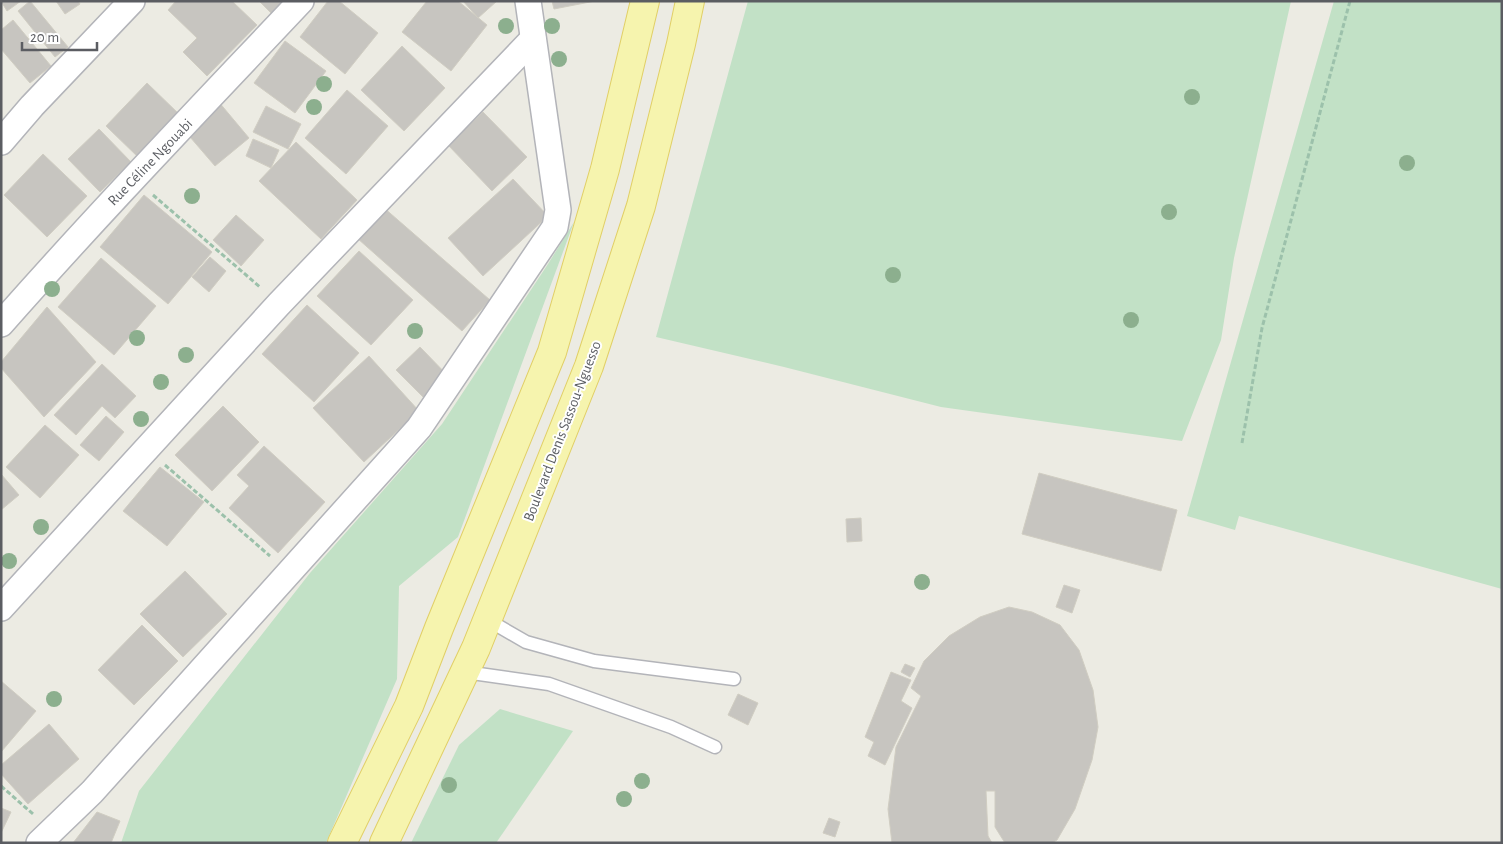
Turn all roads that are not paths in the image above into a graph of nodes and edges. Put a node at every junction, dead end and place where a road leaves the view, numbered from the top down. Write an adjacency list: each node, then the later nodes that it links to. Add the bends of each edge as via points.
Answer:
1 (132, 1): 7 (street)
2 (300, 1): 8 (street, Rue Céline Ngouabi)
3 (528, 1): 6 (street)
4 (645, 1): 11 (main road, via 605,169 552,352)
5 (690, 1): 10 (main road, Boulevard Denis Sassou-Nguesso, via 641,206 592,356)
6 (533, 39): 9 (street, via 279,304); 16 (street, via 558,210 555,227 420,428 92,792)
7 (1, 142)
8 (1, 324)
9 (1, 608)
10 (488, 620): 12 (main road, Boulevard Denis Sassou-Nguesso); 14 (lane, via 526,642 594,661)
11 (439, 628): 12 (main road); 17 (main road, via 409,706)
12 (476, 648): 13 (main road, Boulevard Denis Sassou-Nguesso)
13 (465, 672): 15 (lane, via 549,684 671,727); 18 (main road, Boulevard Denis Sassou-Nguesso)
14 (734, 679)
15 (715, 747)
16 (46, 837)
17 (342, 843)
18 (384, 843)

